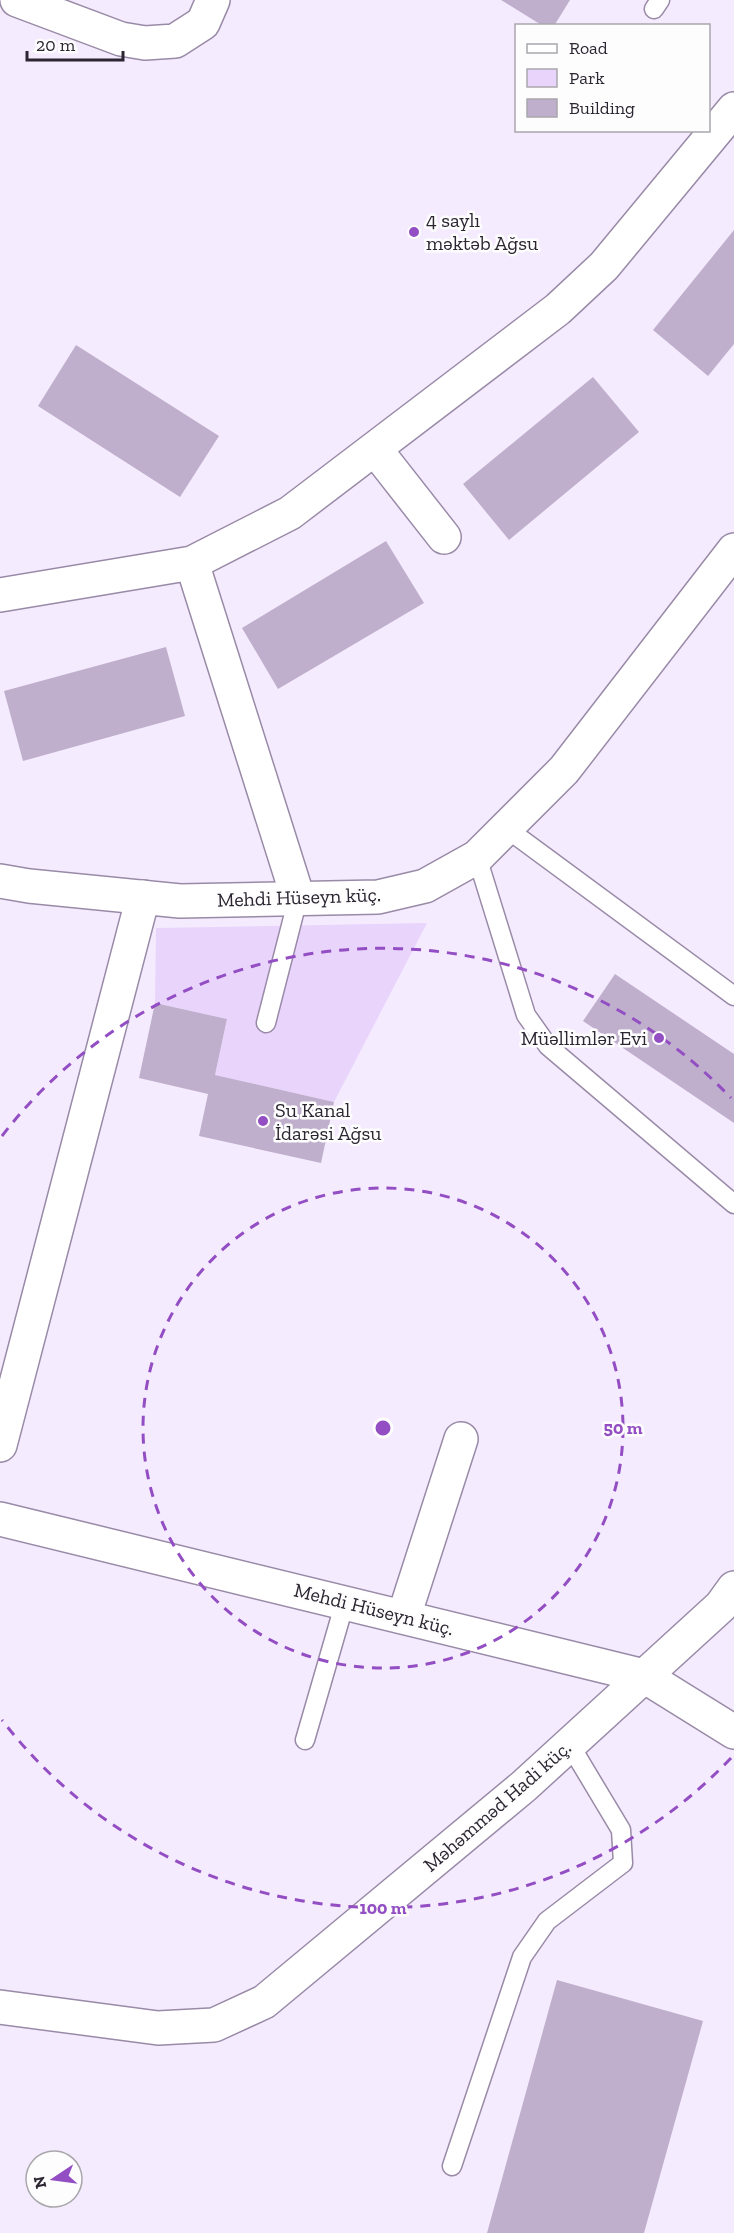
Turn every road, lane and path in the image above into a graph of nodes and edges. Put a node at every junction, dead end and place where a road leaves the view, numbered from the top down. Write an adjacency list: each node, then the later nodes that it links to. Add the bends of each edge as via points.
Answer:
1 (17, 0): 2 (street, via 121,39 145,43 175,41 203,23)
2 (213, 0)
3 (734, 110): 4 (street, via 604,266 581,288)
4 (375, 449): 5 (street); 7 (street, via 290,513)
5 (444, 537)
6 (734, 550): 9 (street, Mehdi Hüseyn küç., via 564,770)
7 (192, 563): 8 (street); 13 (street)
8 (0, 595)
9 (506, 828): 10 (street, Mehdi Hüseyn küç.); 14 (lane)
10 (477, 857): 13 (street, Mehdi Hüseyn küç., via 425,886 387,895); 16 (lane, via 526,1015 548,1046)
11 (0, 881): 12 (street, Mehdi Hüseyn küç.)
12 (143, 897): 13 (street, Mehdi Hüseyn küç., via 180,901); 18 (street)
13 (298, 898): 15 (lane)
14 (734, 996)
15 (266, 1023)
16 (734, 1204)
17 (461, 1438): 22 (street)
18 (0, 1445)
19 (0, 1519): 21 (street, Mehdi Hüseyn küç.)
20 (734, 1588): 23 (street, Məhəmməd Hadi küç., via 721,1606)
21 (345, 1602): 22 (street, Mehdi Hüseyn küç.); 25 (lane)
22 (404, 1616): 23 (street, Mehdi Hüseyn küç.)
23 (644, 1676): 24 (street, Mehdi Hüseyn küç.); 26 (street, Məhəmməd Hadi küç.)
24 (734, 1732)
25 (304, 1740)
26 (570, 1744): 27 (street, Məhəmməd Hadi küç., via 264,2002 214,2025 158,2028); 28 (lane, via 621,1830 623,1863 547,1921 522,1957)
27 (0, 2007)
28 (452, 2166)

